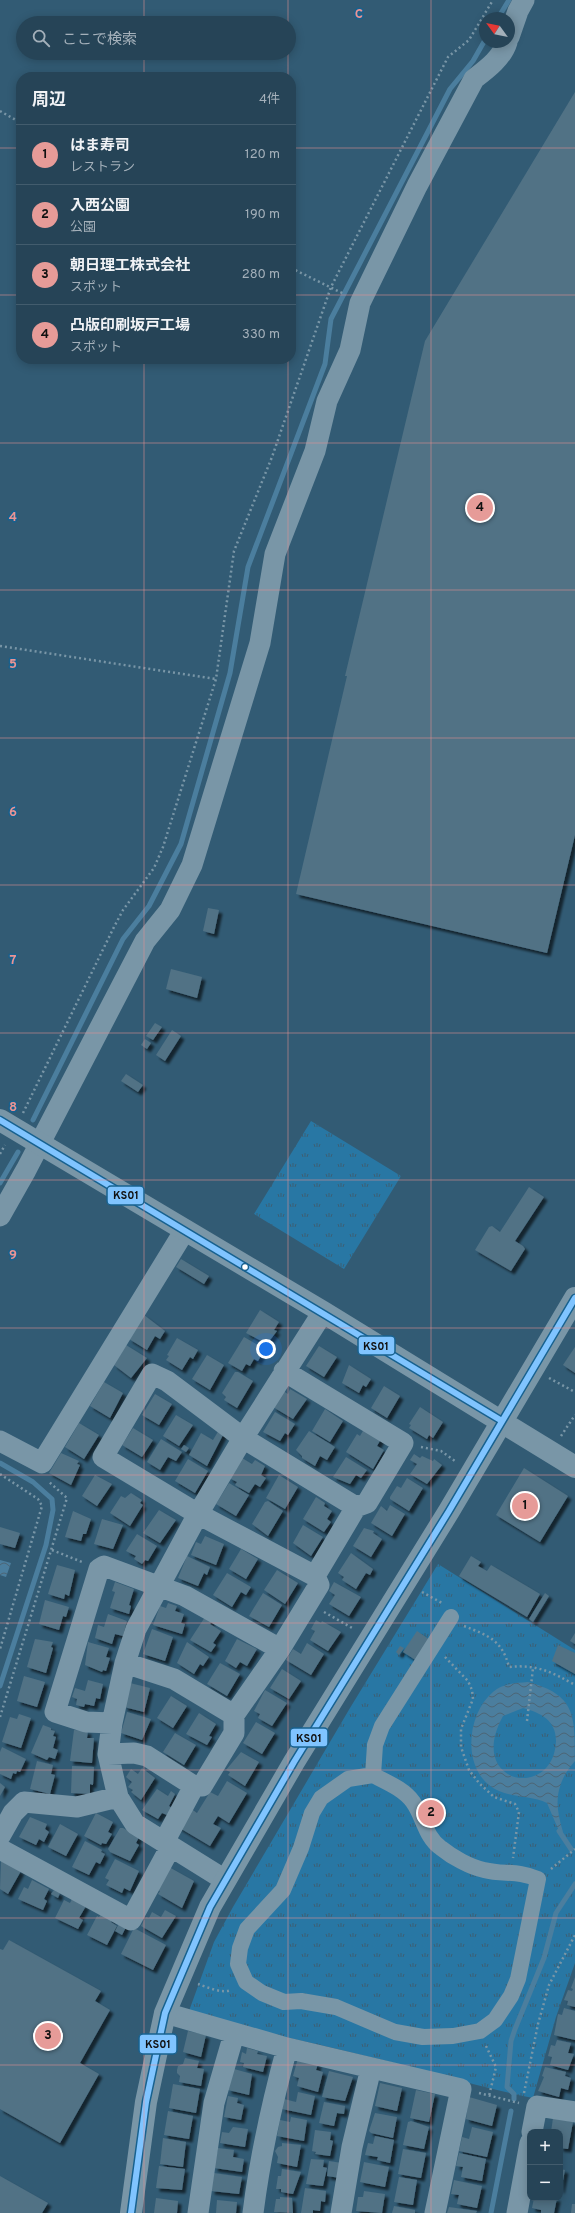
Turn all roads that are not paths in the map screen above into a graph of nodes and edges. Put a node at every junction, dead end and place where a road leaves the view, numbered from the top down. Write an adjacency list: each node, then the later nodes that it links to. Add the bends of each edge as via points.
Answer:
1 (524, 0): 2 (street)
2 (515, 19)
3 (505, 48): 5 (street, via 487,70 474,79 417,186 360,303 350,350 327,401 315,451 275,554 260,643 192,865 170,910 145,941)
4 (7, 1125): 5 (street)
5 (40, 1144): 6 (street); 7 (street)
6 (0, 1216)
7 (185, 1230): 9 (street); 13 (street, via 42,1463)
8 (575, 1298): 11 (street)
9 (323, 1312): 10 (street); 11 (street)
10 (284, 1371): 12 (street); 15 (street, via 403,1443 367,1503)
11 (502, 1421): 14 (street); 31 (street)
12 (243, 1438): 15 (street); 16 (street); 16 (street, via 167,1381 152,1374 103,1457)
13 (0, 1441)
14 (575, 1467)
15 (356, 1506): 17 (street)
16 (198, 1514): 17 (street); 18 (street)
17 (315, 1576): 20 (street, via 319,1585)
18 (158, 1587): 20 (street, via 185,1596); 21 (street, via 136,1629); 23 (street, via 104,1566 99,1569 55,1712 86,1722)
19 (451, 1617): 25 (street, via 382,1726 376,1745)
20 (280, 1649): 22 (street)
21 (125, 1663): 22 (street, via 174,1679); 23 (street)
22 (234, 1715): 26 (street, via 234,1733 202,1786)
23 (112, 1723): 24 (street)
24 (108, 1754): 26 (street, via 134,1752 147,1756); 27 (street)
25 (373, 1775): 25 (street, via 398,1788 413,1801 432,1840 441,1849 484,1870 523,1873 538,1879 518,1979 511,1996 495,2020 480,2031 453,2036 423,2037 395,2032 336,2007 301,2001 284,2002 262,1993 246,1982 238,1964 240,1948 247,1930 283,1890 320,1798 348,1778)
26 (194, 1786): 29 (street)
27 (118, 1797): 28 (street, via 77,1808 24,1802 13,1812); 29 (street, via 135,1824)
28 (0, 1836)
29 (167, 1844): 30 (street, via 131,1920); 31 (street)
30 (0, 1849)
31 (225, 1880): 32 (street, via 210,1907)
32 (165, 2013): 33 (street); 39 (street, via 146,2102)
33 (234, 2034): 34 (street); 40 (street, via 214,2104)
34 (287, 2048): 35 (street); 41 (street, via 271,2105 259,2167)
35 (371, 2068): 42 (street, via 352,2147); 43 (street, via 461,2089)
36 (575, 2112): 37 (street, via 537,2106)
37 (533, 2129)
38 (527, 2159): 44 (street)
39 (131, 2213)
40 (198, 2213)
41 (254, 2213)
42 (341, 2213)
43 (435, 2213)
44 (517, 2213)

